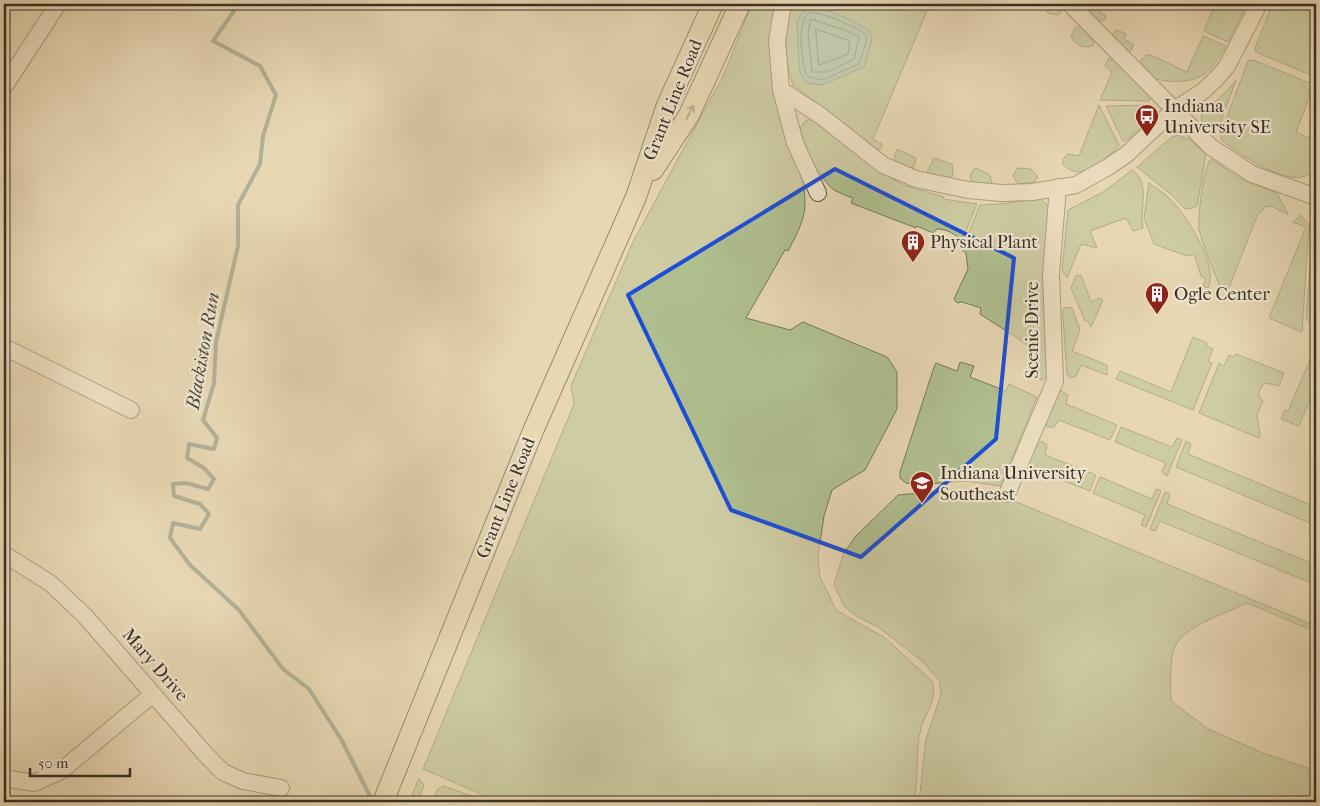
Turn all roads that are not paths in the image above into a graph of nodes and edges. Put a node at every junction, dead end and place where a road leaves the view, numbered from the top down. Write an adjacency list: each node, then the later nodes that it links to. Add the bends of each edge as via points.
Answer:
1 (58, 4): 7 (street)
2 (713, 4): 12 (main road, Grant Line Road, via 667,105)
3 (740, 4): 12 (main road, Grant Line Road, one-way to 3, via 689,116)
4 (783, 4): 8 (street, via 777,41)
5 (1070, 4): 9 (street)
6 (1259, 4): 9 (street, via 1227,66 1202,92)
7 (4, 87)
8 (781, 90): 10 (street, via 821,116 883,165 924,181 968,190 1006,193); 11 (street, via 795,143)
9 (1174, 110): 10 (street, via 1108,168 1076,185); 13 (street, via 1211,148 1236,165)
10 (1058, 187): 16 (street, Scenic Drive, via 1052,274 1055,381)
11 (818, 193)
12 (636, 197): 21 (main road, Grant Line Road, via 533,431)
13 (1316, 197)
14 (4, 348): 15 (street)
15 (132, 410)
16 (1007, 494)
17 (4, 554): 18 (street, Mary Drive, via 50,583 85,616)
18 (153, 694): 19 (street, via 61,771 34,783); 20 (street, Mary Drive, via 223,772)
19 (4, 778)
20 (281, 788)
21 (383, 802)

